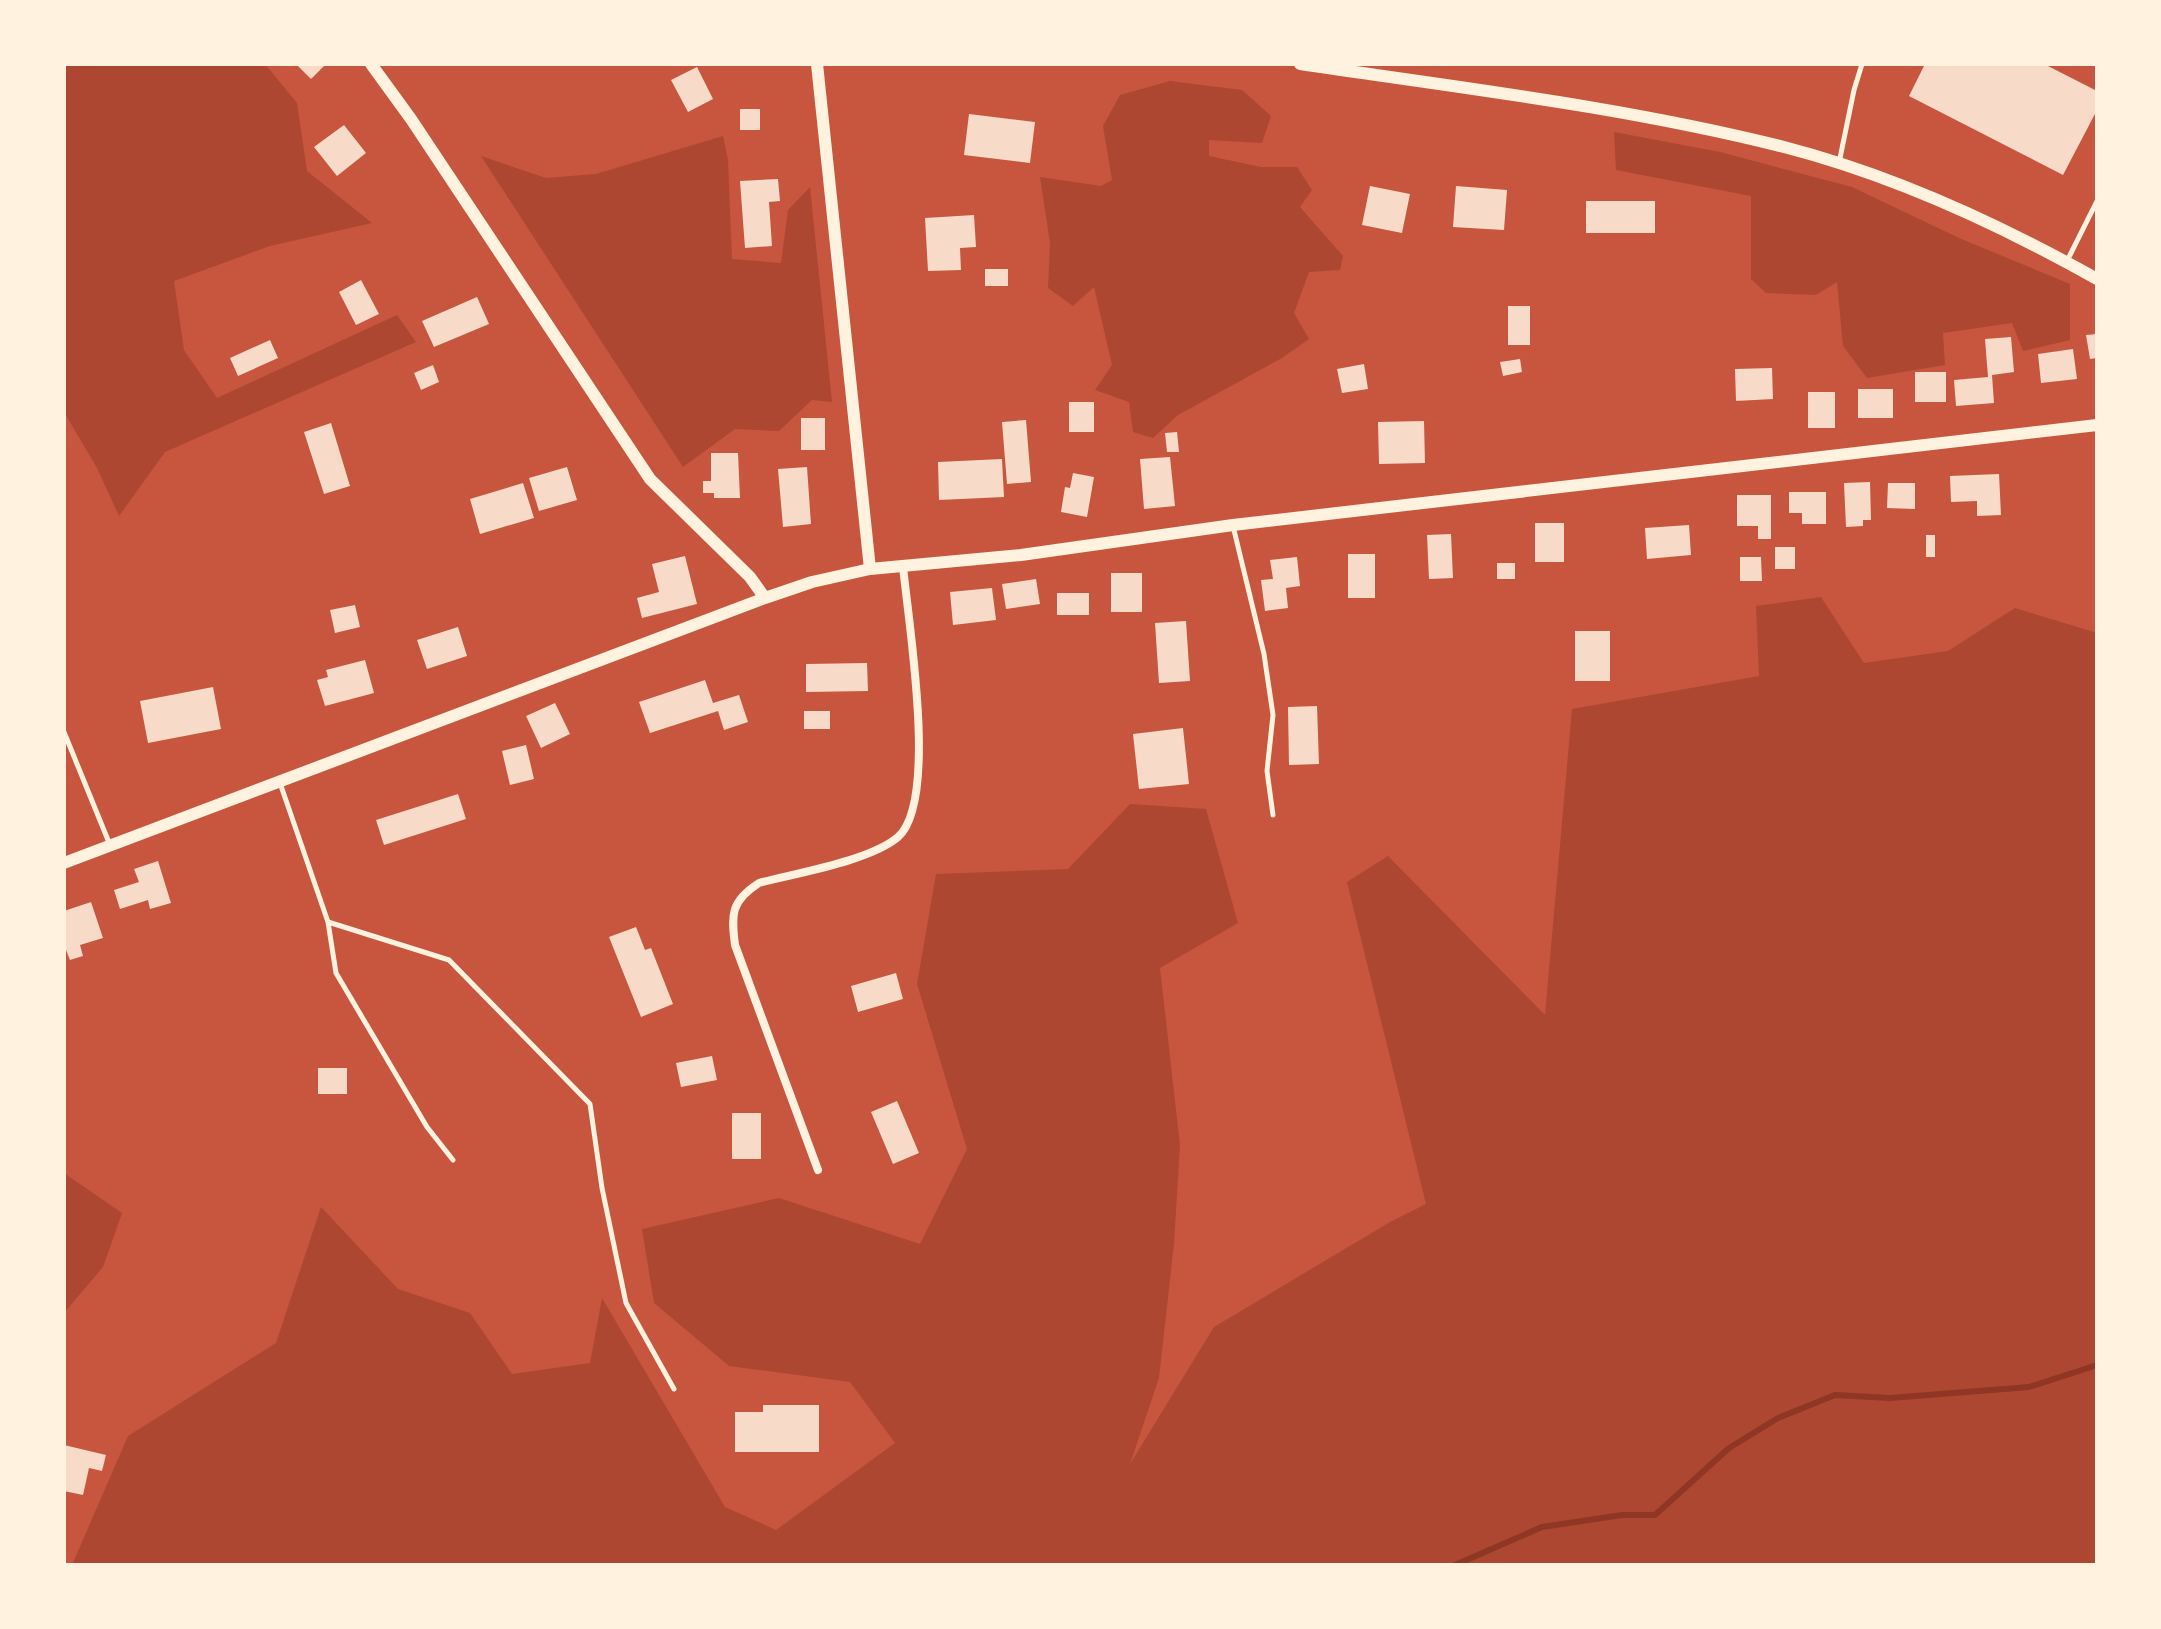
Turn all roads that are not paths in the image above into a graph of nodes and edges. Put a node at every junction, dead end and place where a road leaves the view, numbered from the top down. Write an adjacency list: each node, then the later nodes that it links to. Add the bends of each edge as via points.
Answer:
1 (371, 64): 14 (street, via 650,479)
2 (817, 64): 13 (street)
3 (1300, 64): 5 (street, via 1631,113)
4 (1862, 64): 5 (lane)
5 (1839, 164): 8 (street, via 2022,237)
6 (2097, 201): 7 (lane)
7 (2094, 216): 8 (lane)
8 (2066, 262): 9 (street)
9 (2097, 279)
10 (2097, 425): 11 (street)
11 (1233, 525): 12 (street); 17 (lane, via 1273,715 1267,771)
12 (903, 566): 13 (street); 22 (street, via 919,728 920,773 910,821 884,847 759,883 736,903 732,923 735,945)
13 (870, 569): 14 (street)
14 (765, 598): 16 (street)
15 (64, 732): 18 (lane)
16 (280, 782): 18 (street); 20 (lane)
17 (1273, 815)
18 (111, 846): 19 (street)
19 (64, 863)
20 (328, 922): 21 (lane, via 336,973 427,1127); 23 (lane, via 449,960 590,1104 626,1303)
21 (453, 1160)
22 (818, 1170)
23 (674, 1389)

